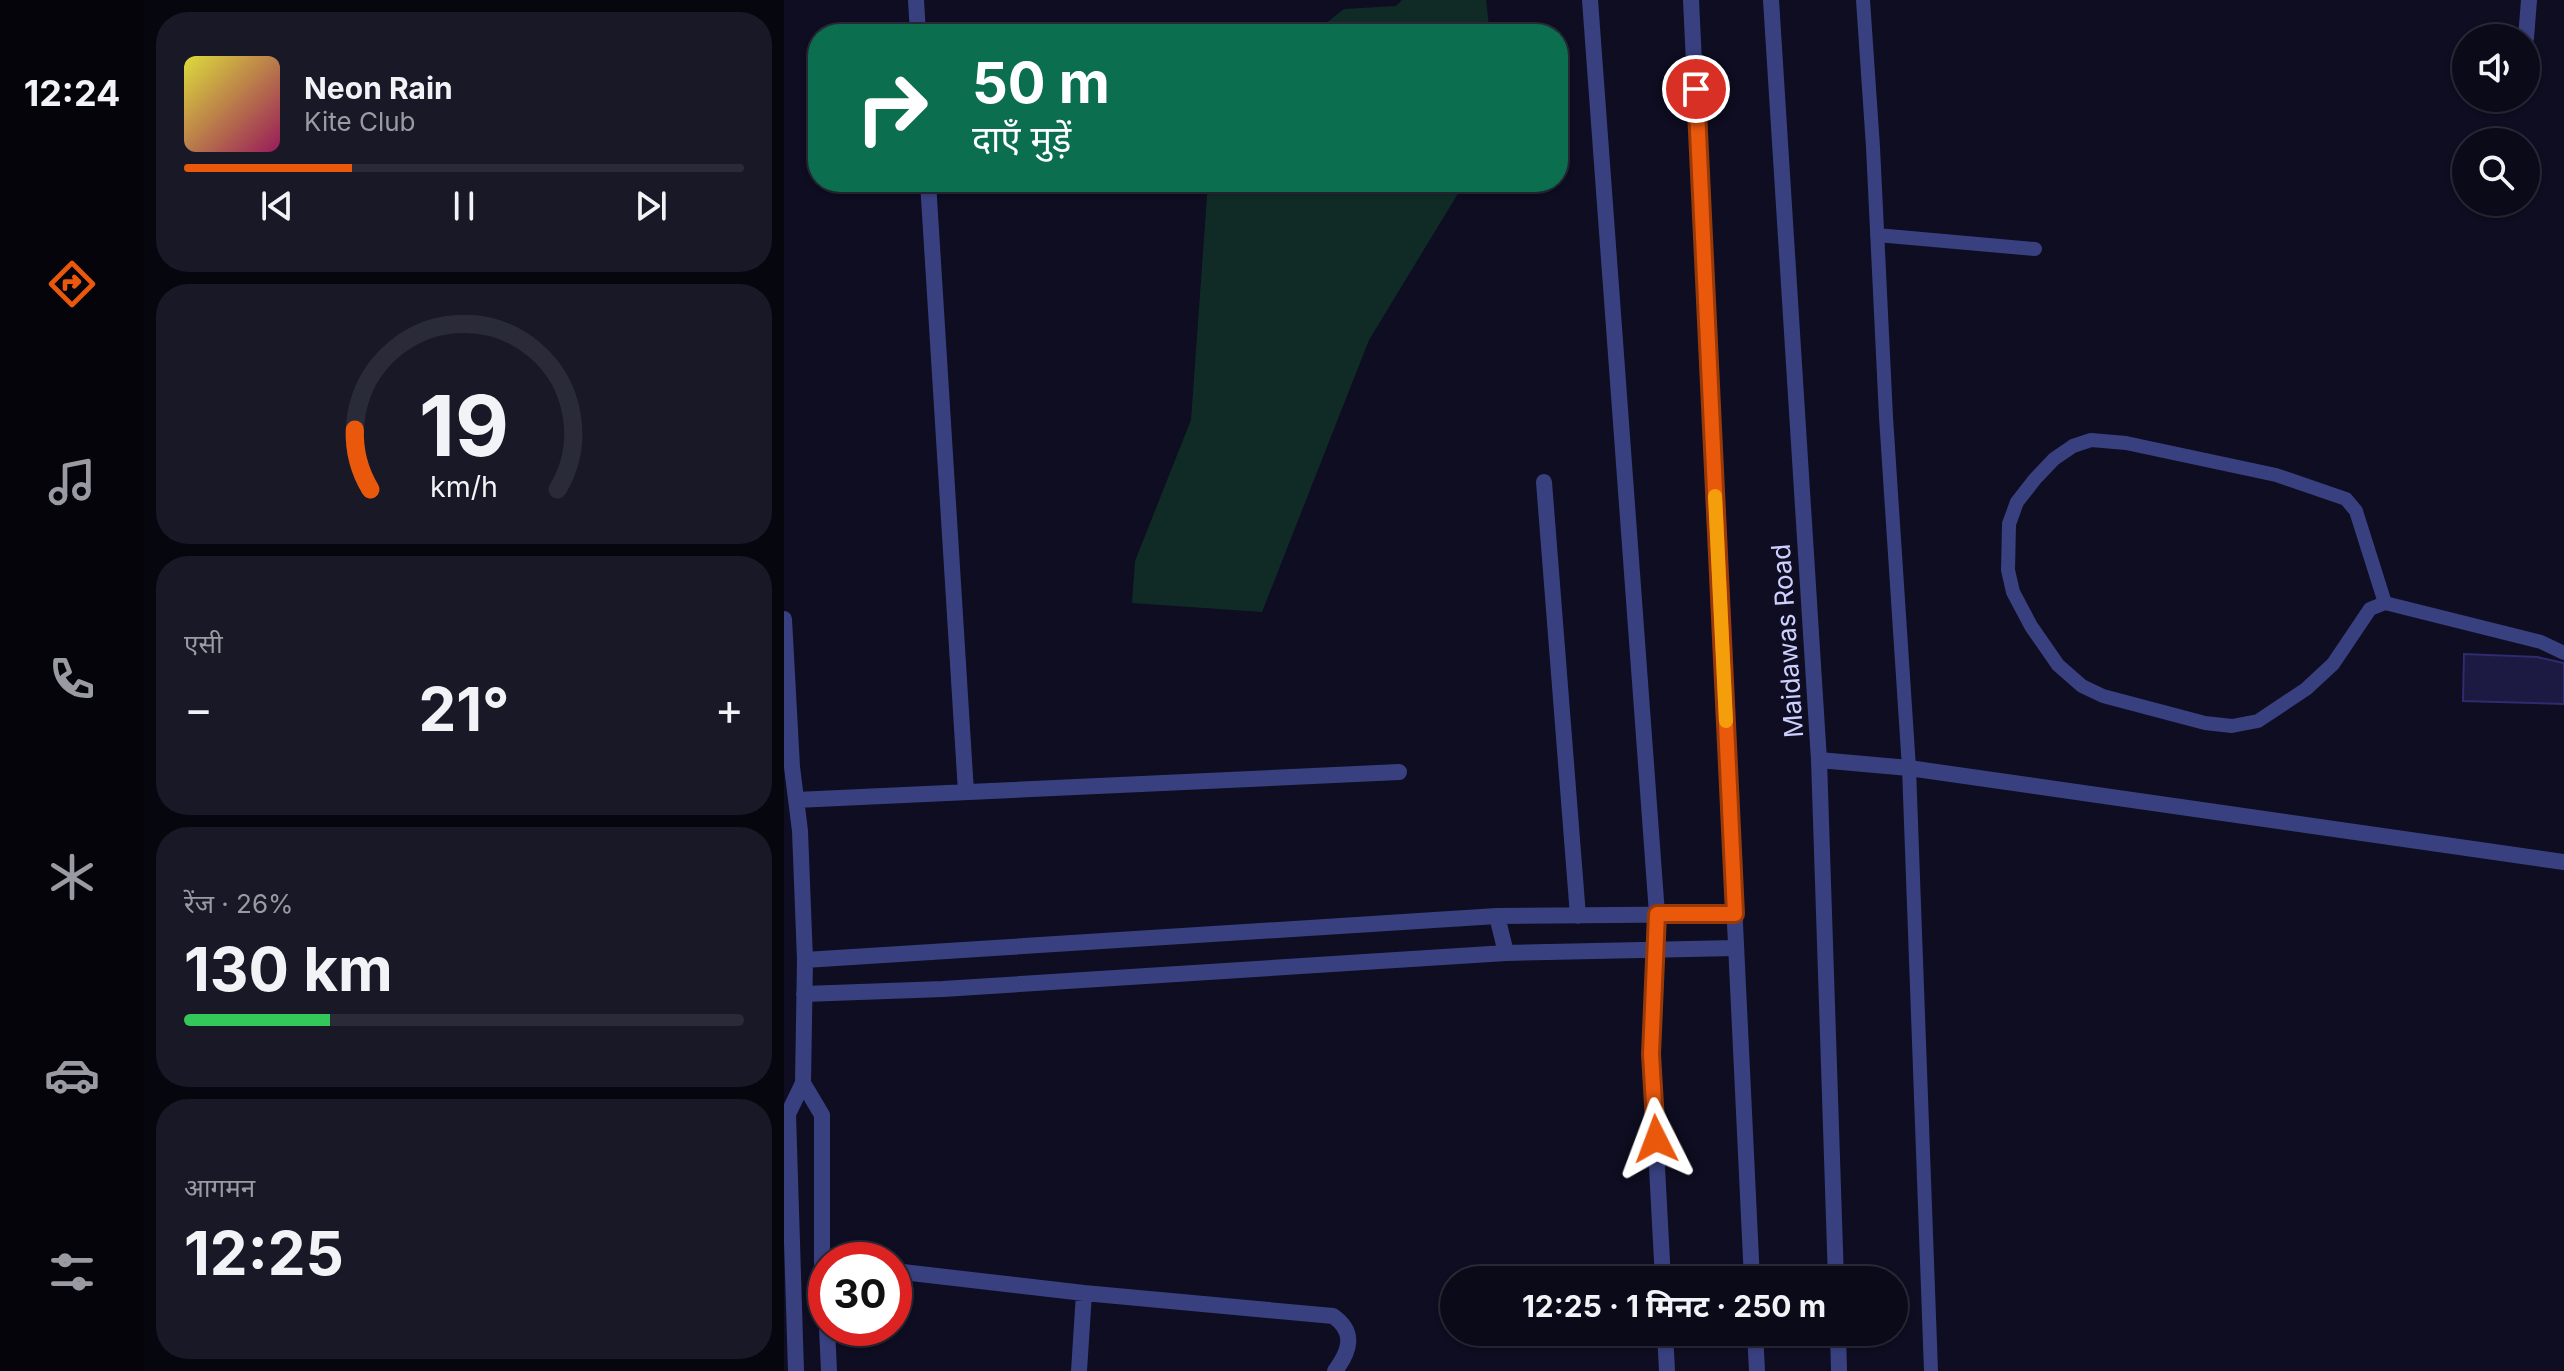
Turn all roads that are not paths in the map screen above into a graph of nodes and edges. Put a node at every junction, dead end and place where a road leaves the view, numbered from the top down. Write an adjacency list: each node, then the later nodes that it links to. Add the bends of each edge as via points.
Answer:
1 (916, 0): 7 (street)
2 (1590, 0): 24 (street)
3 (1691, 0): 25 (street)
4 (1771, 0): 16 (street, Maidawas Road)
5 (1863, 0): 10 (lane)
6 (2529, 0): 8 (street)
7 (917, 24)
8 (2527, 24)
9 (929, 192): 20 (street)
10 (1877, 235): 11 (lane); 18 (lane)
11 (2035, 249)
12 (1544, 482): 27 (street)
13 (2385, 603): 13 (lane, via 2370,609 2333,664 2281,707 2258,721 2232,726 2205,723 2103,696 2058,665 2013,592 2009,524 2017,502 2035,479 2073,446 2091,440 2229,463 2346,499 2356,511); 15 (lane, via 2541,642)
14 (784, 619): 17 (street)
15 (2564, 653)
16 (1819, 760): 18 (street); 37 (street, Maidawas Road)
17 (788, 767): 21 (street)
18 (1909, 768): 23 (street); 51 (lane)
19 (1399, 772): 20 (street)
20 (966, 792): 21 (street)
21 (796, 800): 22 (street)
22 (792, 831): 31 (street)
23 (2564, 862)
24 (1657, 914): 25 (street); 27 (street); 29 (street)
25 (1735, 914): 28 (street)
26 (1497, 916): 27 (street); 30 (street); 31 (street)
27 (1578, 916)
28 (1736, 948): 29 (street); 36 (street)
29 (1656, 949): 30 (street); 35 (street, via 1651,1054)
30 (1506, 953): 32 (street)
31 (805, 960): 32 (street)
32 (804, 994): 33 (street)
33 (803, 1083): 34 (street, via 822,1115); 44 (street, via 788,1114)
34 (824, 1242)
35 (1662, 1266)
36 (1751, 1266)
37 (1836, 1266)
38 (912, 1273): 39 (street)
39 (1084, 1293): 46 (street); 47 (street, via 1333,1316 1347,1331 1348,1346)
40 (828, 1346): 45 (street)
41 (1666, 1346): 48 (street)
42 (1756, 1346): 49 (street)
43 (1838, 1346): 50 (street)
44 (796, 1371)
45 (829, 1371)
46 (1079, 1371)
47 (1335, 1371)
48 (1667, 1371)
49 (1757, 1371)
50 (1839, 1371)
51 (1931, 1371)

